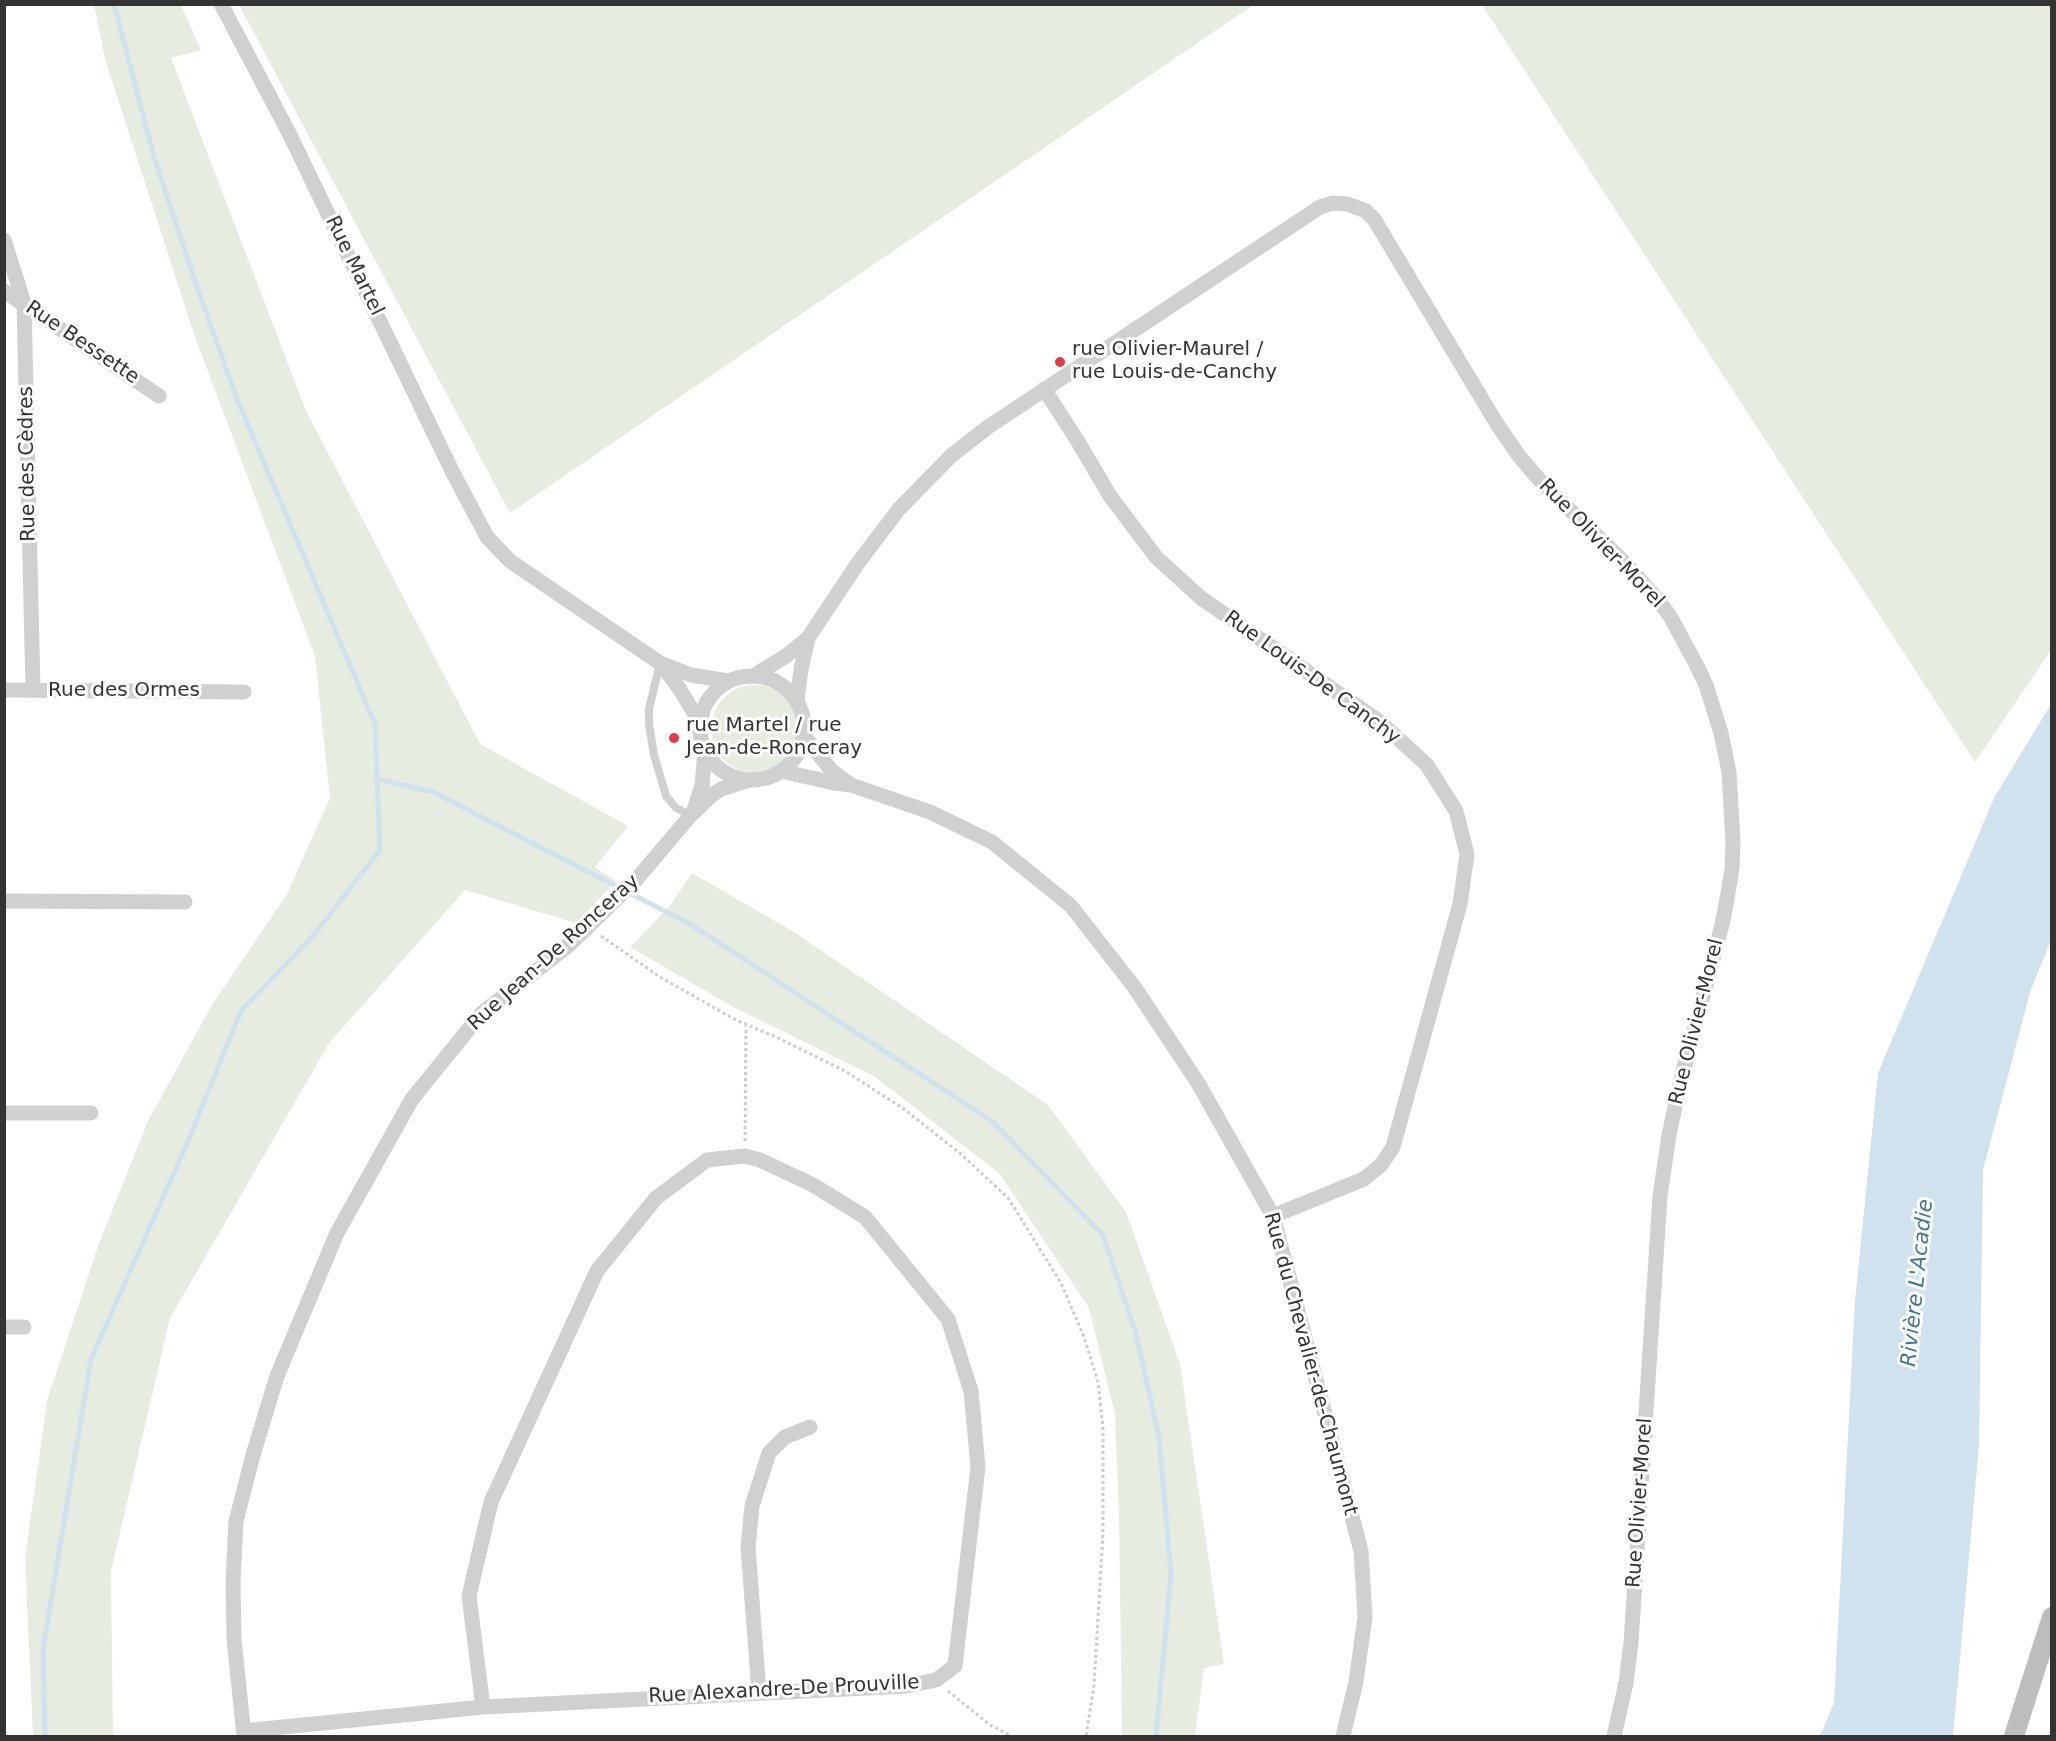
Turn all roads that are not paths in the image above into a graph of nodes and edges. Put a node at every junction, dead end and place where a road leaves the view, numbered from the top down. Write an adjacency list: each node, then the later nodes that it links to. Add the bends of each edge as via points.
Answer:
1 (221, 4): 8 (street, Rue Martel, via 294,143 481,529 510,561)
2 (4, 240): 4 (street, Rue des Cèdres)
3 (4, 291): 4 (street, Rue Bessette)
4 (24, 303): 6 (street, Rue Bessette); 12 (street, Rue des Cèdres)
5 (1044, 389): 7 (street, Rue Olivier-Morel, via 952,456 898,508); 26 (street, Rue Louis-De Canchy, via 1110,496 1156,557 1201,598 1380,722 1427,765 1456,811 1467,854 1460,904 1393,1147 1381,1165 1364,1179); 35 (street, Rue Olivier-Morel, via 1314,210 1334,203 1357,206 1382,230 1519,456 1643,581 1670,616 1698,666 1730,772 1732,869 1664,1164 1631,1642)
6 (159, 396)
7 (808, 638): 9 (street, Rue Olivier-Morel); 14 (street, Rue Olivier-Morel)
8 (660, 663): 10 (street, via 692,675); 15 (street); 21 (lane, via 649,724 654,755 666,796 676,808)
9 (755, 675): 10 (street); 14 (street, via 780,683)
10 (728, 681): 15 (street, via 709,699)
11 (4, 690): 12 (street, Rue des Ormes)
12 (33, 690): 13 (street, Rue des Ormes)
13 (244, 692)
14 (797, 700): 16 (street)
15 (700, 723): 17 (street)
16 (804, 736): 18 (street, via 800,750); 20 (street, Rue du Chevalier-de-Chaumont, via 832,771)
17 (705, 751): 19 (street, via 719,768); 21 (street, Rue Jean-De Ronceray, via 702,785)
18 (782, 771): 19 (street); 20 (street, Rue du Chevalier-de-Chaumont)
19 (749, 780): 21 (street, Rue Jean-De Ronceray, via 721,789)
20 (851, 784): 26 (street, Rue du Chevalier-de-Chaumont, via 930,812 992,842 1071,906 1135,988 1198,1083)
21 (691, 815): 33 (street, Rue Jean-De Ronceray, via 636,880 568,945 481,1014 412,1099 337,1233 277,1376 236,1521 234,1639)
22 (4, 901): 23 (street)
23 (185, 902)
24 (4, 1113): 25 (street)
25 (90, 1113)
26 (1273, 1216): 34 (street, Rue du Chevalier-de-Chaumont, via 1361,1551 1365,1617)
27 (4, 1327): 28 (street)
28 (24, 1327)
29 (810, 1427): 31 (street, via 785,1437 769,1453 752,1506 748,1547)
30 (2052, 1617): 36 (main road)
31 (759, 1693): 32 (street, Rue Alexandre-De Prouville); 32 (street, Rue Alexandre-De Prouville, via 907,1686 936,1680 954,1666 978,1467 971,1391 948,1319 865,1217 813,1185 745,1156 707,1160 656,1198 597,1271 491,1502 469,1596)
32 (483, 1707): 33 (street, Rue Alexandre-De Prouville)
33 (244, 1734)
34 (1343, 1737)
35 (1614, 1737)
36 (2014, 1737)

